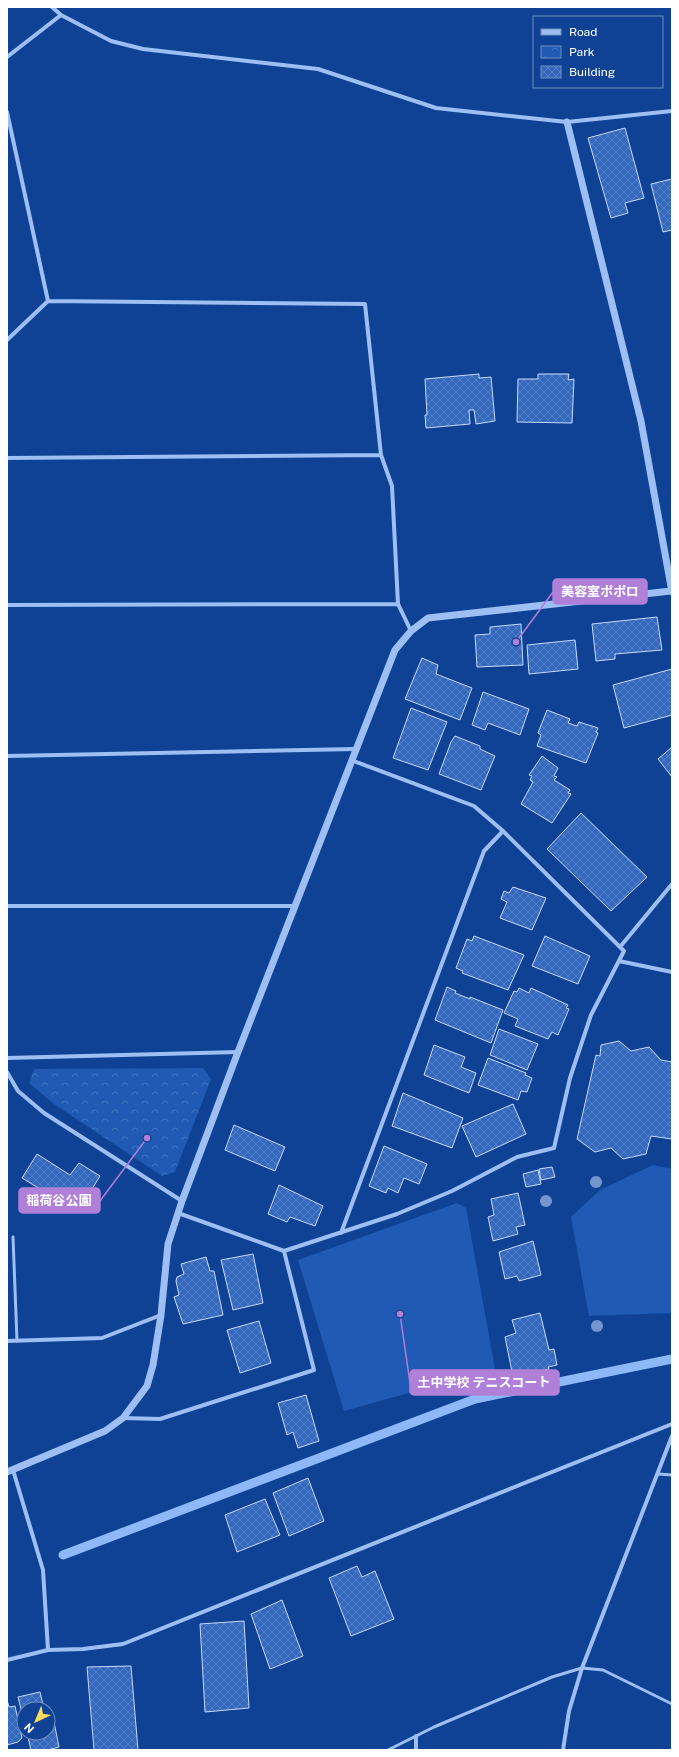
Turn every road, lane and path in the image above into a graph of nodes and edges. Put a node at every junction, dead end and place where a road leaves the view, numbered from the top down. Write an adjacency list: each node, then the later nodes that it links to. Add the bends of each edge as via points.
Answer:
1 (52, 7): 2 (street)
2 (61, 14): 3 (street); 6 (street, via 111,41 143,49 318,69 436,108)
3 (7, 57)
4 (672, 111): 6 (street)
5 (7, 112): 7 (street)
6 (567, 122): 11 (street, via 641,421)
7 (48, 301): 8 (street); 9 (street, via 365,304)
8 (7, 340)
9 (381, 455): 10 (street); 12 (street, via 392,486)
10 (7, 458)
11 (672, 591): 14 (street, via 428,618)
12 (398, 604): 13 (street); 14 (street)
13 (7, 605)
14 (411, 631): 15 (street, via 395,650)
15 (356, 749): 16 (street); 17 (street)
16 (7, 756)
17 (351, 760): 18 (street, via 474,806); 21 (street)
18 (503, 831): 22 (street); 30 (street, via 484,851)
19 (672, 884): 22 (street)
20 (7, 906): 21 (street)
21 (296, 906): 25 (street)
22 (620, 947): 23 (street, via 624,951)
23 (619, 961): 24 (street); 30 (street, via 591,1015 570,1078 554,1148 517,1157 452,1191 404,1212)
24 (672, 972)
25 (238, 1052): 26 (street); 28 (street)
26 (7, 1058)
27 (7, 1072): 28 (street, via 18,1091 44,1113)
28 (182, 1201): 29 (street)
29 (178, 1214): 32 (street); 33 (street, via 168,1244)
30 (341, 1233): 32 (street)
31 (13, 1237): 34 (lane)
32 (284, 1251): 36 (street, via 314,1370 160,1418)
33 (161, 1315): 34 (street, via 102,1338); 36 (street, via 147,1386)
34 (17, 1340): 35 (street)
35 (7, 1341)
36 (123, 1418): 39 (street, via 105,1431)
37 (672, 1424): 42 (street, via 123,1644 83,1650)
38 (672, 1436): 40 (street)
39 (10, 1471): 42 (street, via 43,1570)
40 (658, 1474): 41 (lane); 44 (street)
41 (672, 1475)
42 (48, 1650): 43 (street)
43 (7, 1660)
44 (582, 1668): 45 (lane, via 603,1670); 46 (lane, via 552,1677); 49 (street, via 569,1711)
45 (672, 1704)
46 (416, 1736): 47 (lane); 48 (street)
47 (388, 1750)
48 (416, 1750)
49 (563, 1750)

